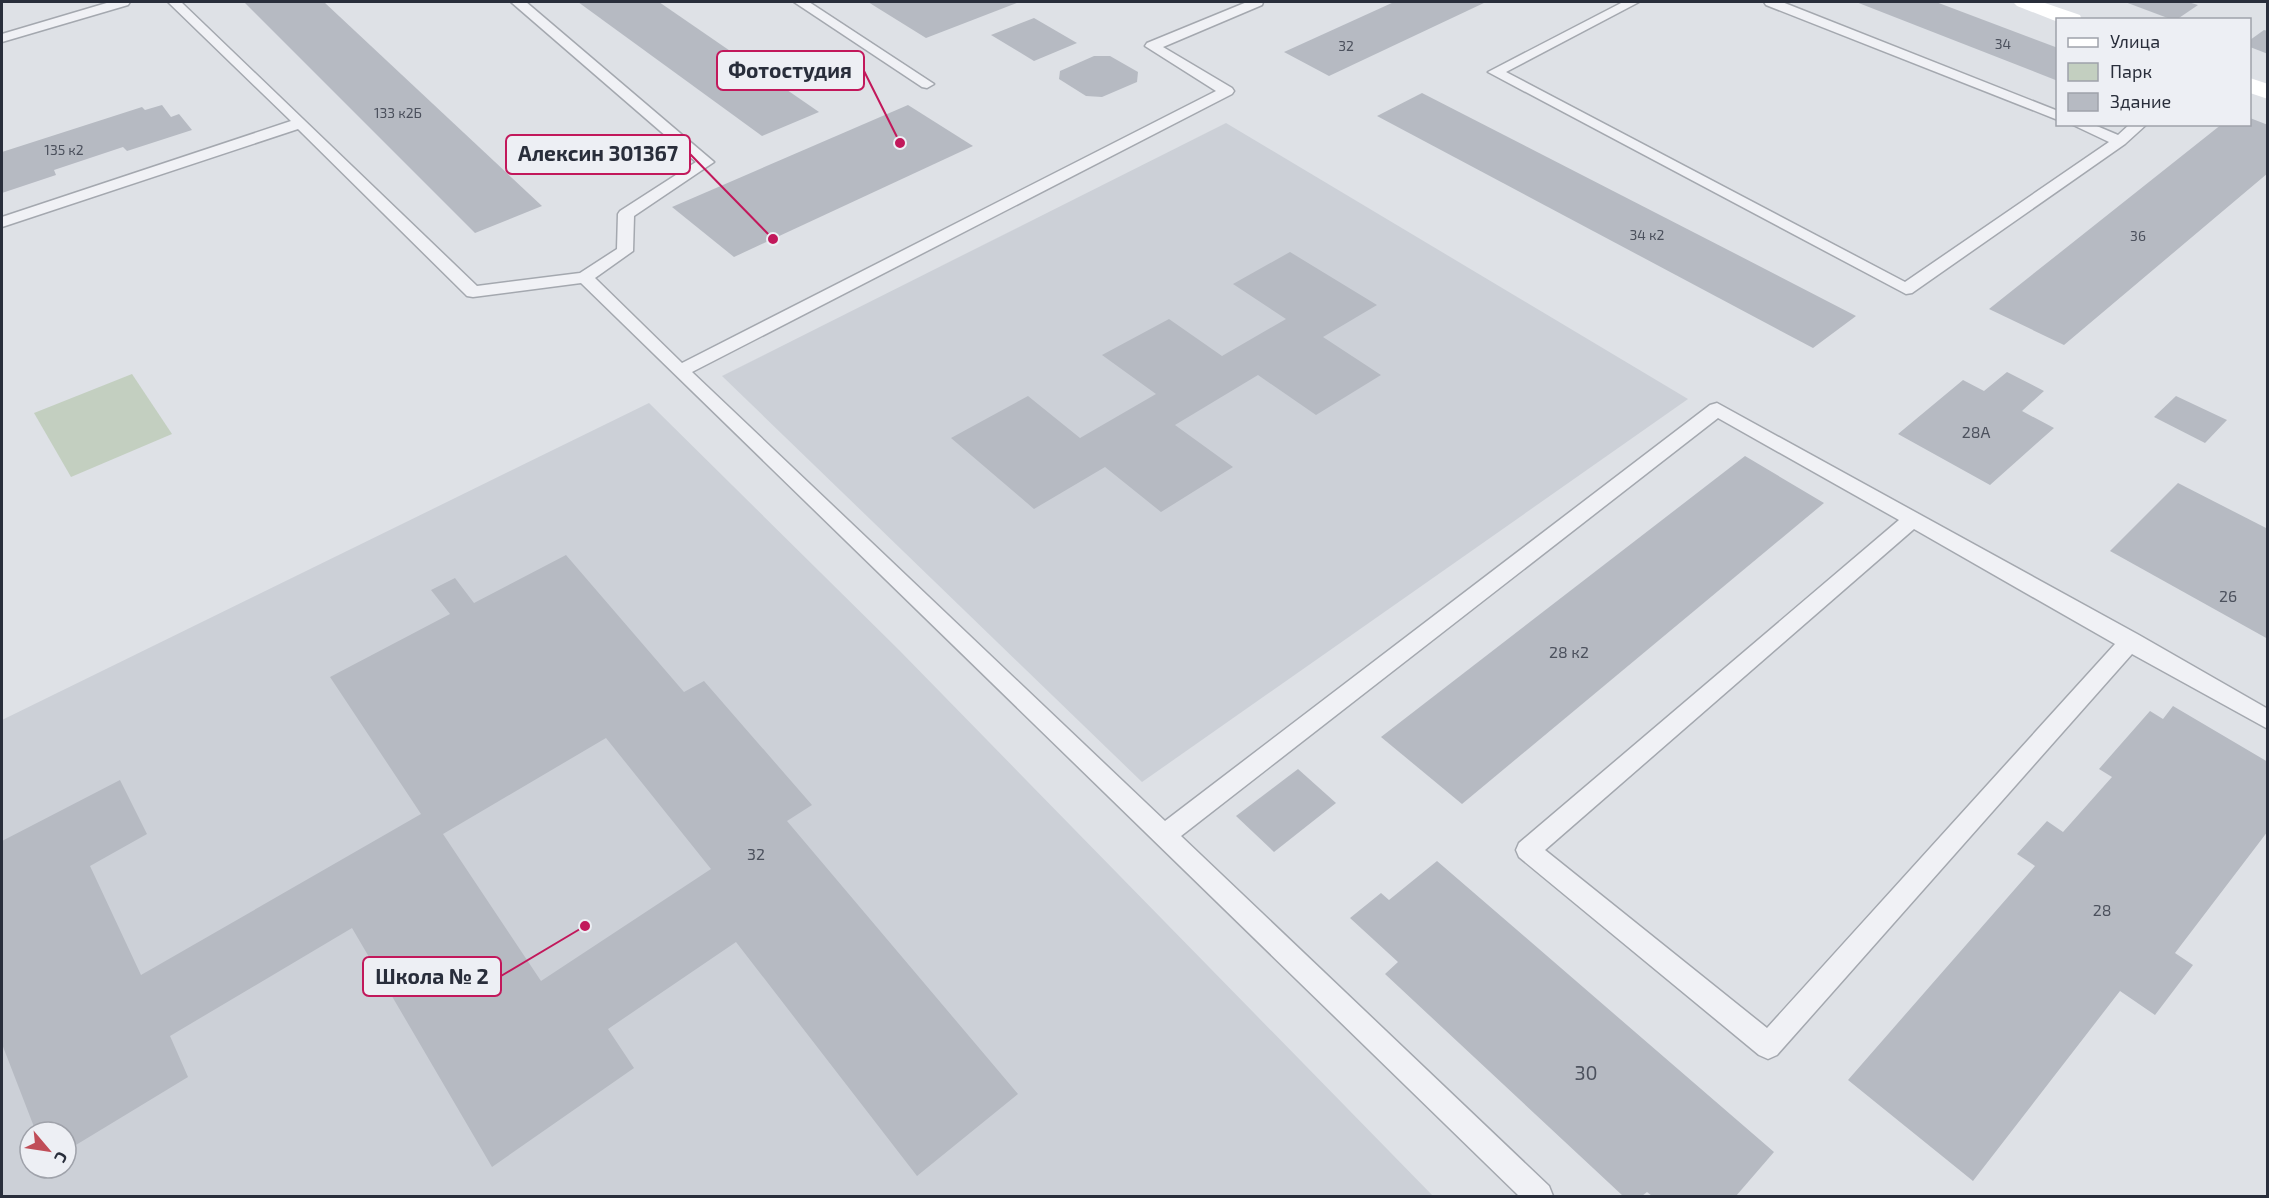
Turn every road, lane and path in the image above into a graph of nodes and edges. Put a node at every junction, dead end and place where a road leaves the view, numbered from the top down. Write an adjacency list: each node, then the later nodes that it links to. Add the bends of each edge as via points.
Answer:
1 (123, 2): 10 (lane)
2 (174, 2): 15 (lane)
3 (518, 2): 20 (lane, via 706,162 626,214 625,251)
4 (801, 2): 11 (lane)
5 (1257, 2): 21 (lane, via 1152,46 1227,91)
6 (1632, 2): 18 (lane, via 1496,72 1906,289)
7 (1771, 2): 14 (lane)
8 (2024, 2): 9 (main road)
9 (2067, 18)
10 (2, 38)
11 (927, 84)
12 (2251, 85): 13 (main road)
13 (2268, 92)
14 (2056, 115)
15 (301, 123): 19 (lane); 20 (lane, via 473,292)
16 (2083, 126): 18 (lane)
17 (2138, 126): 18 (lane)
18 (2120, 141)
19 (2, 222)
20 (585, 277): 21 (lane)
21 (680, 370): 25 (lane)
22 (1912, 520): 23 (lane); 23 (lane, via 1528,849 1767,1046); 25 (lane, via 1717,409)
23 (2131, 641): 24 (lane)
24 (2268, 720)
25 (1163, 836): 26 (lane)
26 (1539, 1197)

